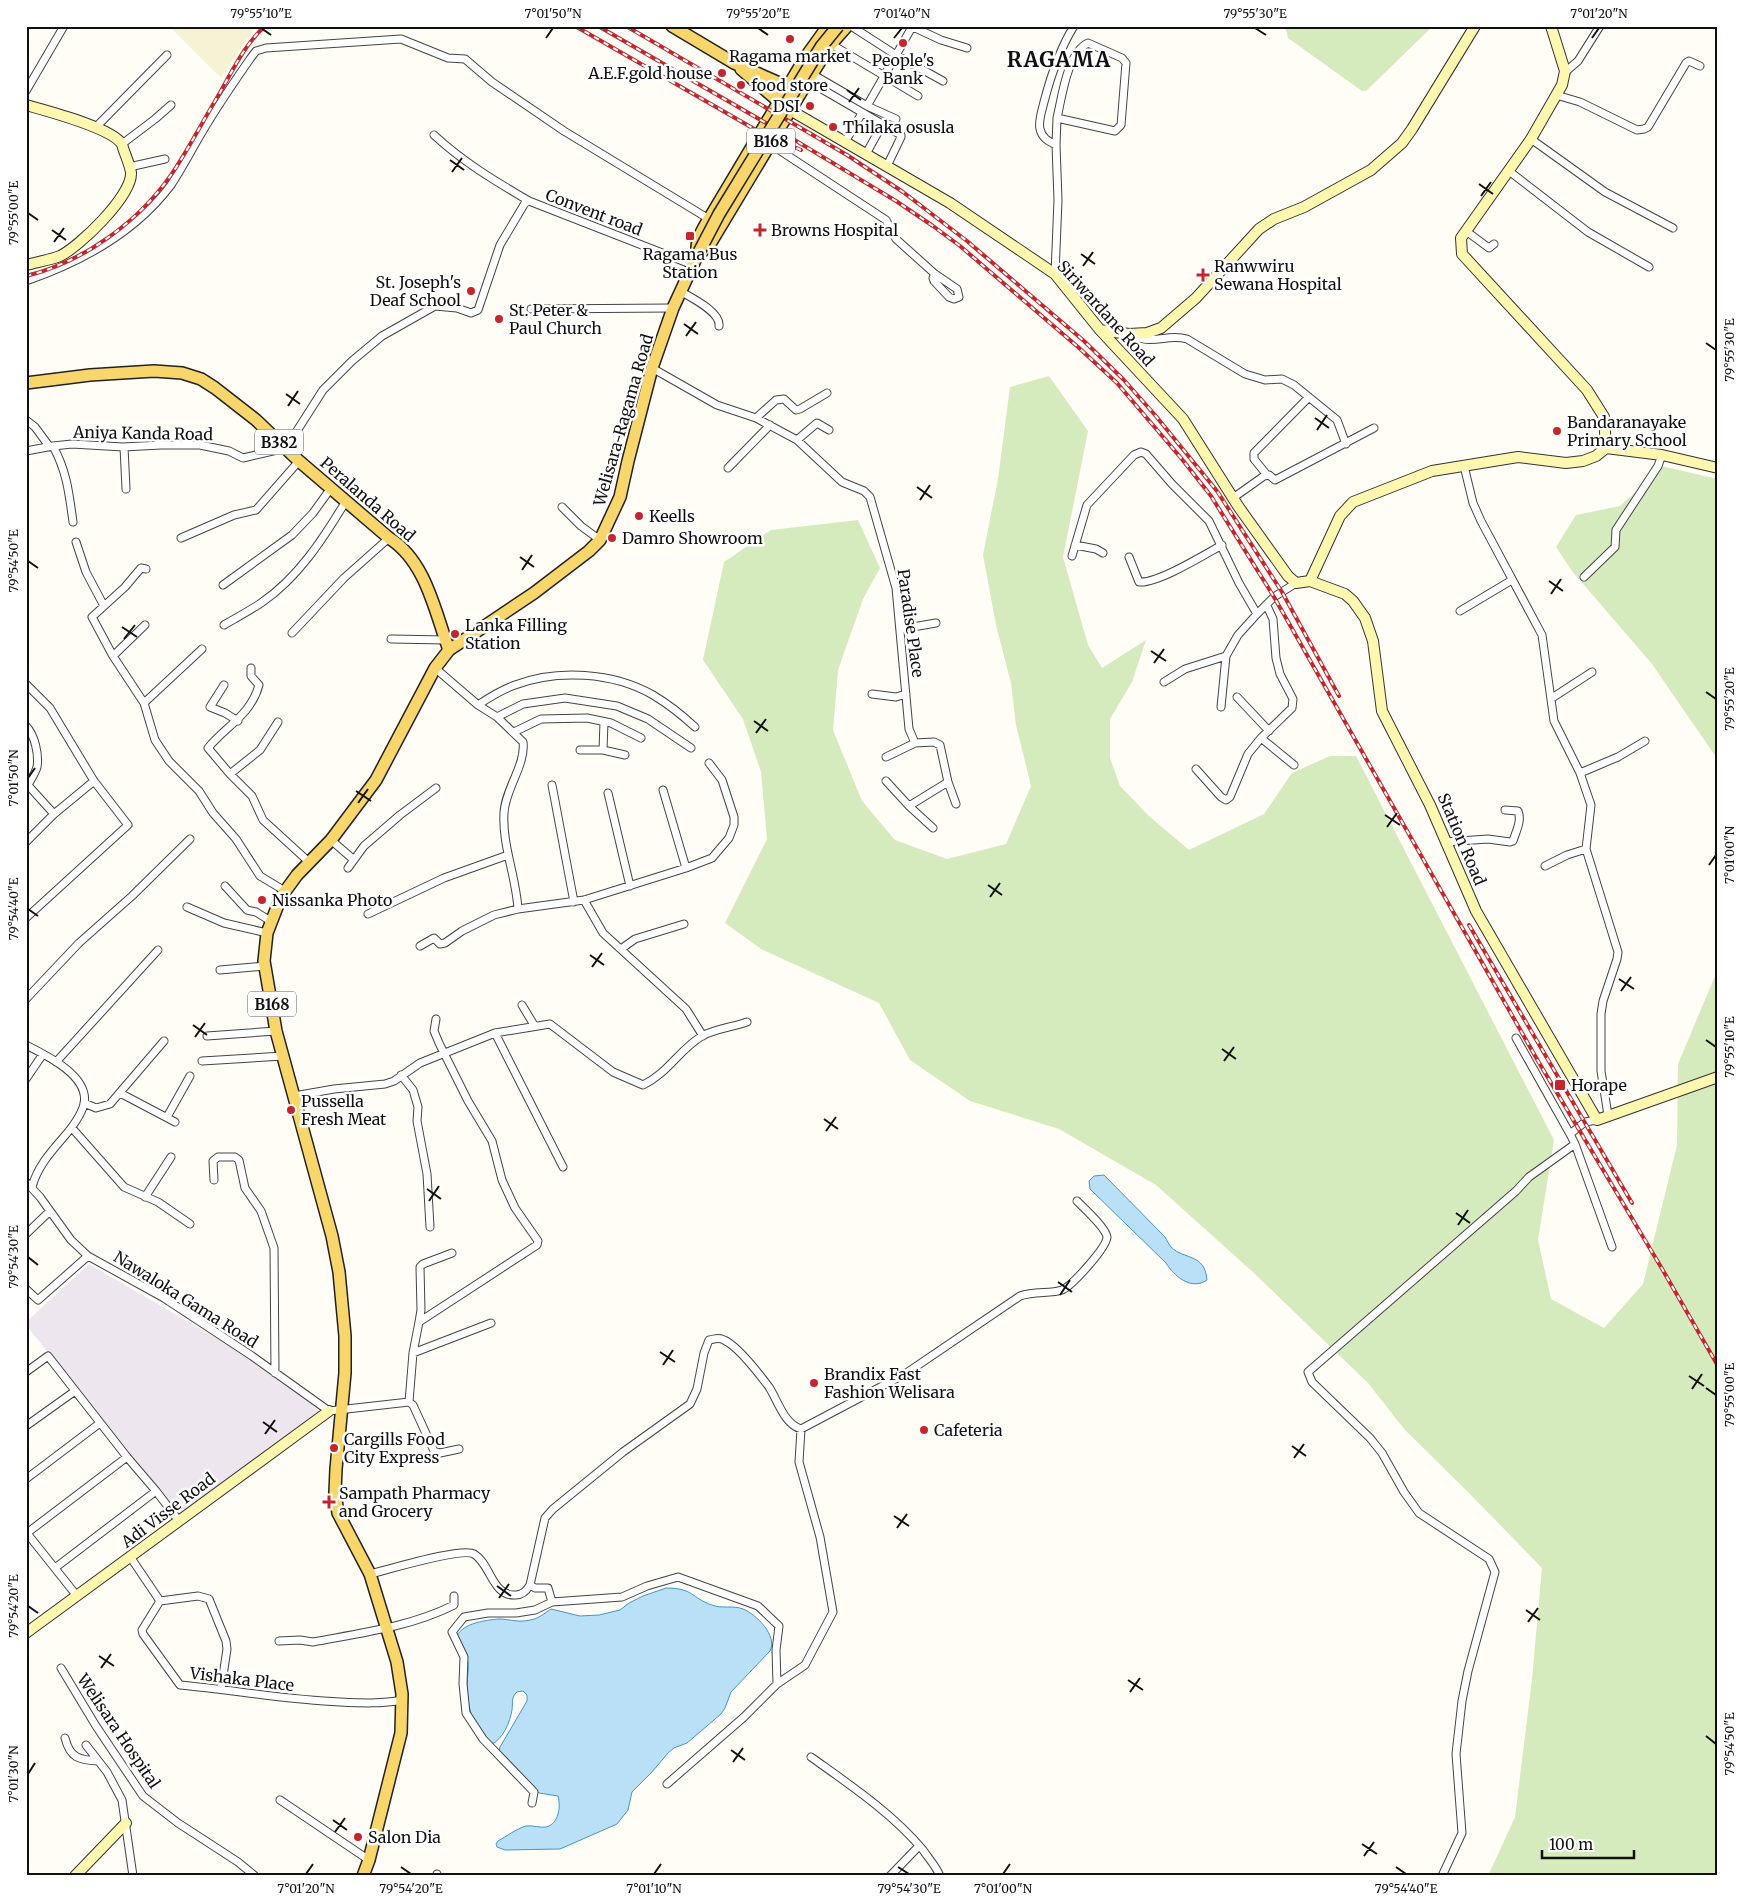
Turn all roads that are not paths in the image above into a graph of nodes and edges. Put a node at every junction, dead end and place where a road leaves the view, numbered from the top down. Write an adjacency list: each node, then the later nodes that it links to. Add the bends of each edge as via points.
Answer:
1 (64, 26): 23 (street)
2 (672, 26): 16 (main road)
3 (828, 26): 22 (main road, B168)
4 (838, 26): 53 (main road, B168, bridge, via 821,47 719,214)
5 (847, 26): 12 (main road, B168)
6 (852, 26): 14 (street)
7 (1074, 26): 42 (street, via 1052,69 1040,118 1044,139)
8 (1475, 26): 64 (street, via 1412,129 1381,163 1259,229 1196,298 1161,328)
9 (1551, 26): 18 (street)
10 (1600, 26): 18 (street, via 1578,61)
11 (912, 27): 13 (street); 14 (street)
12 (831, 44): 19 (street); 20 (main road, B168)
13 (967, 48)
14 (896, 55): 19 (street); 21 (street)
15 (167, 56): 36 (street)
16 (734, 63): 22 (main road); 27 (main road)
17 (1700, 66): 25 (street, via 1686,63 1644,130 1637,130 1580,102)
18 (1564, 73): 25 (street)
19 (884, 76): 26 (street); 30 (street)
20 (810, 77): 24 (main road, B168); 30 (street); 32 (street)
21 (943, 81)
22 (788, 86): 24 (main road); 27 (main road, B168)
23 (26, 91)
24 (800, 93): 31 (main road, B168)
25 (1556, 95): 38 (street)
26 (918, 96)
27 (779, 102): 31 (main road); 49 (main road, B168)
28 (26, 105): 36 (street)
29 (171, 105): 40 (street)
30 (867, 106): 34 (street)
31 (790, 110): 39 (street, Siriwardane Road); 41 (main road, B168)
32 (862, 113): 35 (street); 39 (street)
33 (1057, 118): 33 (street, via 1115,131 1118,129 1126,63 1122,58 1088,43 1080,47 1068,71); 42 (street)
34 (896, 120)
35 (882, 125): 43 (street); 45 (street, via 901,137)
36 (96, 128): 40 (street)
37 (434, 134): 48 (street, via 478,172)
38 (1531, 139): 47 (street); 50 (street, via 1605,192)
39 (845, 142): 43 (street, Siriwardane Road)
40 (122, 144): 46 (street)
41 (770, 144): 53 (main road, B168, via 710,244); 56 (street, via 886,220 896,239)
42 (1056, 145): 57 (street)
43 (866, 154): 45 (street, Siriwardane Road)
44 (165, 158): 46 (street)
45 (887, 166): 57 (street, Siriwardane Road, via 968,215)
46 (129, 167): 54 (street, via 131,174 127,188 118,204 85,239 60,256)
47 (1509, 171): 51 (street); 55 (street, via 1588,232)
48 (529, 201): 53 (street, Convent road); 78 (street, Convent road, via 500,246 478,310 471,313 435,306 382,336 323,390)
49 (709, 219): 53 (main road, B168, via 699,236); 58 (street, via 564,131 492,82 465,59 448,58 401,38 266,48 256,51 250,59 171,184 149,210 102,246 70,264)
50 (1673, 228)
51 (1466, 231): 52 (street, via 1489,248); 79 (street, via 1461,238 1462,254 1588,390 1604,417)
52 (1494, 244)
53 (695, 261): 59 (main road, Welisara-Ragama Road / B168)
54 (26, 265)
55 (1649, 267)
56 (935, 274)
57 (1055, 274): 63 (street, Siriwardane Road)
58 (26, 281)
59 (680, 291): 60 (main road, Welisara-Ragama Road / B168); 62 (street, via 716,314)
60 (673, 308): 61 (street); 65 (main road, Welisara-Ragama Road / B168)
61 (531, 309)
62 (719, 326)
63 (1100, 330): 64 (street); 89 (street, Siriwardane Road, via 1184,419)
64 (1130, 334): 68 (street, via 1149,341 1187,339 1245,374 1265,380 1282,379)
65 (652, 368): 69 (street, Paradise Place, via 717,404); 95 (main road, Welisara-Ragama Road / B168, via 620,496)
66 (26, 383): 78 (main road, Peralanda Road / B382, via 90,375 182,373 209,383)
67 (827, 393): 69 (street, via 796,410 784,399 776,400)
68 (1309, 397): 75 (street, via 1337,420); 86 (street, via 1254,453 1254,459)
69 (756, 418): 71 (street, Paradise Place)
70 (26, 420): 76 (street)
71 (770, 425): 74 (street, Paradise Place); 84 (street)
72 (1374, 428): 75 (street)
73 (829, 430): 74 (street, via 817,423)
74 (797, 440): 115 (street, Paradise Place, via 842,482 870,497 896,588)
75 (1346, 444): 86 (street, via 1275,480)
76 (51, 446): 77 (street, Aniya Kanda Road); 80 (street, Aniya Kanda Road); 92 (street, via 63,464)
77 (124, 447): 78 (street, Aniya Kanda Road, via 200,445 229,451 243,458); 88 (street)
78 (286, 448): 82 (main road, Peralanda Road / B382)
79 (1606, 448): 81 (street); 83 (street, via 1583,461 1566,463 1518,456)
80 (26, 451)
81 (1662, 455): 85 (street); 103 (street, via 1616,530 1615,547)
82 (299, 461): 87 (main road, Peralanda Road / B382); 93 (street, via 256,510 234,515)
83 (1464, 466): 104 (street, via 1473,503); 105 (street, via 1432,471 1353,502 1340,516)
84 (728, 468)
85 (1718, 468)
86 (1267, 474): 89 (street)
87 (331, 488): 90 (main road, Peralanda Road / B382); 107 (street, via 292,535)
88 (126, 490)
89 (1233, 498): 106 (street, Siriwardane Road)
90 (346, 501): 94 (main road, Peralanda Road / B382); 114 (street, via 320,543 294,574 262,603)
91 (562, 507): 95 (street)
92 (73, 522)
93 (181, 538)
94 (389, 538): 116 (street, via 344,578); 118 (main road, Peralanda Road / B382, via 399,544 422,578)
95 (600, 540): 118 (main road, Welisara-Ragama Road / B168, via 534,593)
96 (76, 542): 108 (street, via 86,572)
97 (1075, 545): 98 (street, via 1088,505 1134,455 1141,452 1209,521); 99 (street); 100 (street)
98 (1222, 545): 101 (street, via 1146,583 1139,582); 111 (street)
99 (1103, 553)
100 (1072, 556)
101 (1129, 557)
102 (146, 569): 108 (street, via 141,568)
103 (1584, 577)
104 (1512, 580): 110 (street); 131 (street, via 1542,634)
105 (1310, 581): 106 (street); 173 (street, Station Road, via 1345,594 1365,618 1373,641 1382,711)
106 (1296, 583): 109 (street, via 1274,597)
107 (223, 585)
108 (104, 606): 120 (street, via 92,617)
109 (1267, 606): 111 (street); 141 (street, via 1273,619 1280,674 1294,699 1292,708)
110 (1460, 611)
111 (1257, 614): 121 (street, via 1238,635)
112 (936, 623): 115 (street)
113 (145, 625): 120 (street)
114 (224, 625)
115 (900, 629): 129 (street, Paradise Place)
116 (292, 634)
117 (391, 639): 118 (street)
118 (448, 645): 123 (main road, Welisara-Ragama Road / B168)
119 (202, 649): 132 (street)
120 (113, 656): 132 (street)
121 (1226, 656): 125 (street, via 1185,669); 134 (street)
122 (251, 668): 136 (street, via 251,676 259,685)
123 (435, 668): 133 (street); 171 (main road, Welisara-Ragama Road / B168, via 376,780)
124 (1592, 672): 131 (street)
125 (1164, 682)
126 (26, 684): 157 (street, via 50,708)
127 (224, 685): 136 (street, via 210,707)
128 (872, 694): 129 (street)
129 (906, 694): 146 (street, Paradise Place, via 909,729)
130 (1237, 697): 141 (street)
131 (1552, 698): 155 (street, via 1554,721)
132 (144, 703): 183 (street, via 155,740 169,760 199,791 260,876)
133 (478, 705): 135 (street); 140 (street, via 516,684 549,677 584,676 614,680 651,694)
134 (1221, 707)
135 (498, 717): 142 (street); 147 (street, via 523,704 565,698 617,706 648,719)
136 (238, 721): 156 (street, via 210,746 209,751)
137 (278, 722): 156 (street, via 260,750)
138 (604, 722): 142 (street, via 587,718 541,719); 143 (street); 149 (street)
139 (26, 726): 160 (street, via 34,738 38,764)
140 (695, 727)
141 (1269, 731): 144 (street)
142 (514, 732): 175 (street, via 523,742 524,751 504,811)
143 (641, 738)
144 (1261, 738): 153 (street); 154 (street, via 1248,754 1226,800)
145 (1645, 741): 155 (street, via 1618,757)
146 (915, 743): 151 (street); 159 (street, via 934,742 940,745)
147 (691, 748)
148 (580, 750): 149 (street)
149 (603, 750): 150 (street)
150 (625, 755)
151 (886, 757)
152 (709, 764): 180 (street, via 722,780 734,825 729,838 712,858)
153 (1294, 765)
154 (1196, 769)
155 (1580, 772): 174 (street, via 1591,805)
156 (230, 774): 177 (street, via 252,796 262,820)
157 (94, 781): 168 (street); 189 (street, via 128,825)
158 (886, 781): 166 (street)
159 (948, 782): 165 (street); 166 (street)
160 (27, 784): 168 (street)
161 (552, 785): 185 (street)
162 (436, 788): 176 (street, via 364,846)
163 (663, 790): 180 (street)
164 (608, 793): 182 (street)
165 (956, 804)
166 (909, 806): 169 (street)
167 (1505, 810): 173 (street, via 1520,814 1513,841)
168 (54, 814): 172 (street)
169 (933, 828)
170 (190, 839): 198 (street, via 79,943)
171 (331, 840): 176 (street); 177 (main road, Welisara-Ragama Road / B168)
172 (26, 842)
173 (1445, 842): 224 (street, Station Road, via 1476,911)
174 (1586, 849): 178 (street); 222 (street, via 1618,952 1601,1014 1601,1071)
175 (508, 855): 187 (street); 188 (street, via 444,878)
176 (354, 860): 179 (street)
177 (309, 862): 183 (main road, Welisara-Ragama Road / B168)
178 (1545, 866)
179 (348, 868)
180 (686, 868): 182 (street)
181 (226, 886): 190 (street, via 247,910)
182 (630, 886): 184 (street)
183 (285, 891): 190 (main road, Welisara-Ragama Road / B168)
184 (584, 900): 185 (street); 194 (street, via 603,933)
185 (574, 902): 187 (street)
186 (187, 907): 192 (street, via 224,923)
187 (518, 909): 193 (street, via 486,919 445,943 440,944 434,938)
188 (368, 914)
189 (26, 918)
190 (272, 922): 192 (main road, Welisara-Ragama Road / B168)
191 (684, 924): 194 (street, via 635,938)
192 (267, 933): 196 (main road, Welisara-Ragama Road / B168)
193 (420, 946)
194 (622, 949): 206 (street, via 686,1009)
195 (158, 950): 214 (street)
196 (265, 966): 197 (street); 203 (main road, Welisara-Ragama Road / B168)
197 (220, 970)
198 (26, 999)
199 (522, 1006): 202 (street)
200 (436, 1019): 210 (street, via 434,1031)
201 (747, 1022): 206 (street)
202 (534, 1025): 204 (street); 206 (street, via 550,1024 613,1072 643,1085 665,1071)
203 (276, 1031): 205 (street); 212 (main road, Welisara-Ragama Road / B168)
204 (495, 1033): 210 (street); 230 (street)
205 (206, 1036)
206 (703, 1036)
207 (1516, 1038): 227 (street)
208 (164, 1041): 219 (street)
209 (26, 1045): 211 (street)
210 (444, 1053): 215 (street); 243 (street, via 492,1141 502,1180 515,1208 538,1241 537,1245)
211 (43, 1054): 214 (street); 218 (street)
212 (283, 1056): 213 (street); 220 (main road, Welisara-Ragama Road / B168)
213 (202, 1061)
214 (56, 1062): 221 (street, via 82,1086)
215 (402, 1075): 220 (street, via 385,1084); 237 (street, via 413,1090 418,1106)
216 (190, 1076): 223 (street)
217 (1718, 1077): 222 (street)
218 (26, 1079)
219 (120, 1092): 221 (street, via 110,1104 96,1108); 223 (street)
220 (294, 1096): 250 (main road, Welisara-Ragama Road / B168, via 339,1272 345,1336)
221 (84, 1103): 226 (street)
222 (1608, 1115): 224 (street)
223 (167, 1117): 225 (street)
224 (1597, 1120): 227 (street, via 1585,1122)
225 (175, 1122)
226 (72, 1128): 232 (street, via 44,1160); 233 (street, via 124,1187)
227 (1570, 1134): 228 (street)
228 (1575, 1144): 239 (street); 292 (street, via 1529,1177 1308,1372 1312,1382 1382,1453 1419,1513 1489,1559 1495,1572 1462,1701 1456,1754 1462,1833)
229 (171, 1157): 233 (street)
230 (563, 1167)
231 (214, 1180): 247 (street, via 213,1160 236,1157 239,1160 245,1188 261,1210 274,1248)
232 (29, 1185): 235 (street, Nawaloka Gama Road)
233 (145, 1197): 236 (street)
234 (1077, 1201): 254 (street, via 1105,1231 1107,1238 1073,1283 1056,1292 1032,1292 1020,1296 905,1374)
235 (50, 1211): 238 (street); 241 (street, Nawaloka Gama Road, via 71,1240)
236 (190, 1224)
237 (430, 1228)
238 (26, 1234)
239 (1612, 1246)
240 (452, 1253): 243 (street, via 420,1267)
241 (88, 1256): 242 (street, via 38,1300); 247 (street, Nawaloka Gama Road, via 164,1298)
242 (26, 1289)
243 (419, 1322): 245 (street)
244 (491, 1323): 245 (street)
245 (413, 1353): 249 (street)
246 (26, 1372): 248 (street, via 48,1356)
247 (275, 1372): 251 (street, Nawaloka Gama Road)
248 (75, 1391): 252 (street); 253 (street)
249 (408, 1402): 250 (street); 255 (street, via 413,1405 434,1451)
250 (343, 1409): 251 (street); 263 (main road, Welisara-Ragama Road / B168, via 336,1469 338,1513)
251 (329, 1412): 259 (street, Adi Visse Road)
252 (100, 1423): 256 (street); 257 (street)
253 (26, 1426)
254 (801, 1429): 264 (street, via 789,1422 769,1388 744,1357 725,1340 709,1340 690,1404 624,1452 546,1518); 273 (street, via 799,1462 820,1537 833,1612 805,1665)
255 (459, 1449)
256 (127, 1457): 258 (street); 260 (street)
257 (26, 1479)
258 (156, 1491): 259 (street); 262 (street)
259 (179, 1521): 261 (street, Adi Visse Road)
260 (27, 1532): 262 (street)
261 (131, 1558): 265 (street, Adi Visse Road); 267 (street)
262 (55, 1568): 265 (street)
263 (370, 1574): 264 (street, via 467,1552 480,1560 506,1594 521,1594); 269 (main road, Welisara-Ragama Road / B168)
264 (530, 1585): 268 (street, via 548,1588)
265 (77, 1596): 270 (street, Adi Visse Road)
266 (454, 1596): 269 (street, via 454,1606 430,1617)
267 (160, 1601): 274 (street, Vishaka Place, via 142,1630 143,1634 180,1685); 274 (street, via 198,1596 209,1599 226,1641)
268 (552, 1602): 273 (street, via 622,1597 678,1577 710,1588 758,1606 779,1626); 282 (street, via 535,1610 464,1617 452,1632 464,1657 466,1713 483,1739 534,1792)
269 (388, 1628): 271 (street, via 313,1642); 275 (main road, Welisara-Ragama Road / B168)
270 (27, 1630)
271 (279, 1640)
272 (61, 1668): 288 (street, Welisara Hospital, via 143,1796)
273 (777, 1684): 280 (street)
274 (221, 1689): 275 (street, Vishaka Place, via 308,1701)
275 (402, 1700): 285 (main road, Welisara-Ragama Road / B168, via 402,1732)
276 (65, 1738): 279 (street, via 68,1750 82,1760)
277 (86, 1745): 279 (street)
278 (811, 1757): 284 (street, via 862,1794 909,1833)
279 (98, 1761): 283 (street, via 122,1800)
280 (666, 1784)
281 (280, 1800): 285 (street)
282 (532, 1803)
283 (126, 1823): 286 (street); 287 (street)
284 (919, 1846): 290 (street); 291 (street)
285 (369, 1860): 289 (main road, Welisara-Ragama Road / B168)
286 (75, 1876)
287 (133, 1876)
288 (255, 1876)
289 (363, 1876)
290 (890, 1876)
291 (940, 1876)
292 (1442, 1876)

